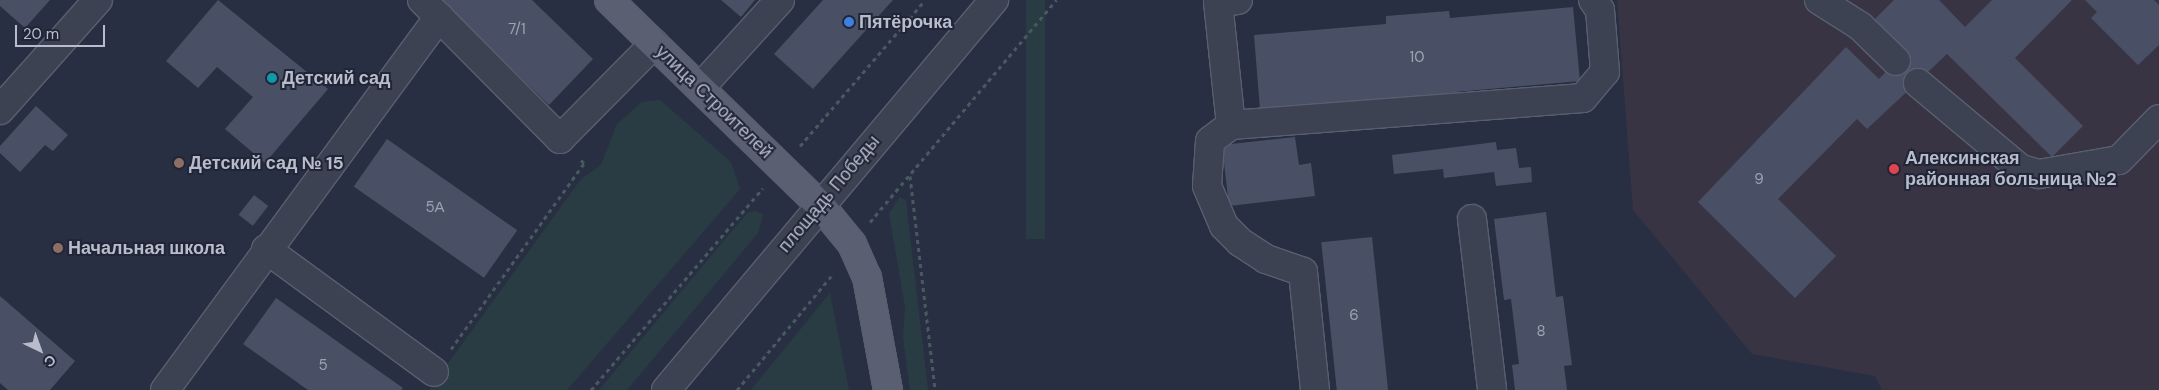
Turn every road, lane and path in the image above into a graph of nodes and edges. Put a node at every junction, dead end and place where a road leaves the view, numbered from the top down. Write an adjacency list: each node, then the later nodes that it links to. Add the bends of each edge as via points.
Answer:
1 (98, 0): 15 (street)
2 (780, 0): 14 (street)
3 (925, 0): 19 (path)
4 (994, 0): 21 (street, площадь Победы)
5 (1056, 0): 20 (path)
6 (1238, 0): 17 (street, via 1218,2)
7 (1819, 0): 12 (street, via 1860,26)
8 (618, 3): 11 (main road, улица Строителей)
9 (1603, 3): 17 (street, via 1605,72 1583,98)
10 (430, 8): 18 (street); 24 (street)
11 (654, 44): 14 (main road, улица Строителей); 18 (street)
12 (1896, 61)
13 (1918, 83): 16 (street, via 2021,169 2038,174 2119,160)
14 (700, 88): 19 (main road, улица Строителей)
15 (4, 99)
16 (2159, 119)
17 (1231, 125): 32 (street, via 1210,141 1207,186 1224,226 1240,242 1266,259 1303,272)
18 (560, 139): 25 (path, via 584,163)
19 (781, 167): 21 (main road, улица Строителей); 27 (path)
20 (910, 175): 23 (path); 31 (path)
21 (820, 205): 23 (main road, улица Строителей); 28 (street, площадь Победы)
22 (1472, 219): 33 (street)
23 (852, 244): 29 (path, via 826,285); 30 (main road, улица Строителей, via 867,277)
24 (266, 250): 25 (street); 26 (street)
25 (434, 372)
26 (165, 390)
27 (591, 390)
28 (666, 390)
29 (737, 390)
30 (888, 390)
31 (935, 390)
32 (1315, 390)
33 (1492, 390)

